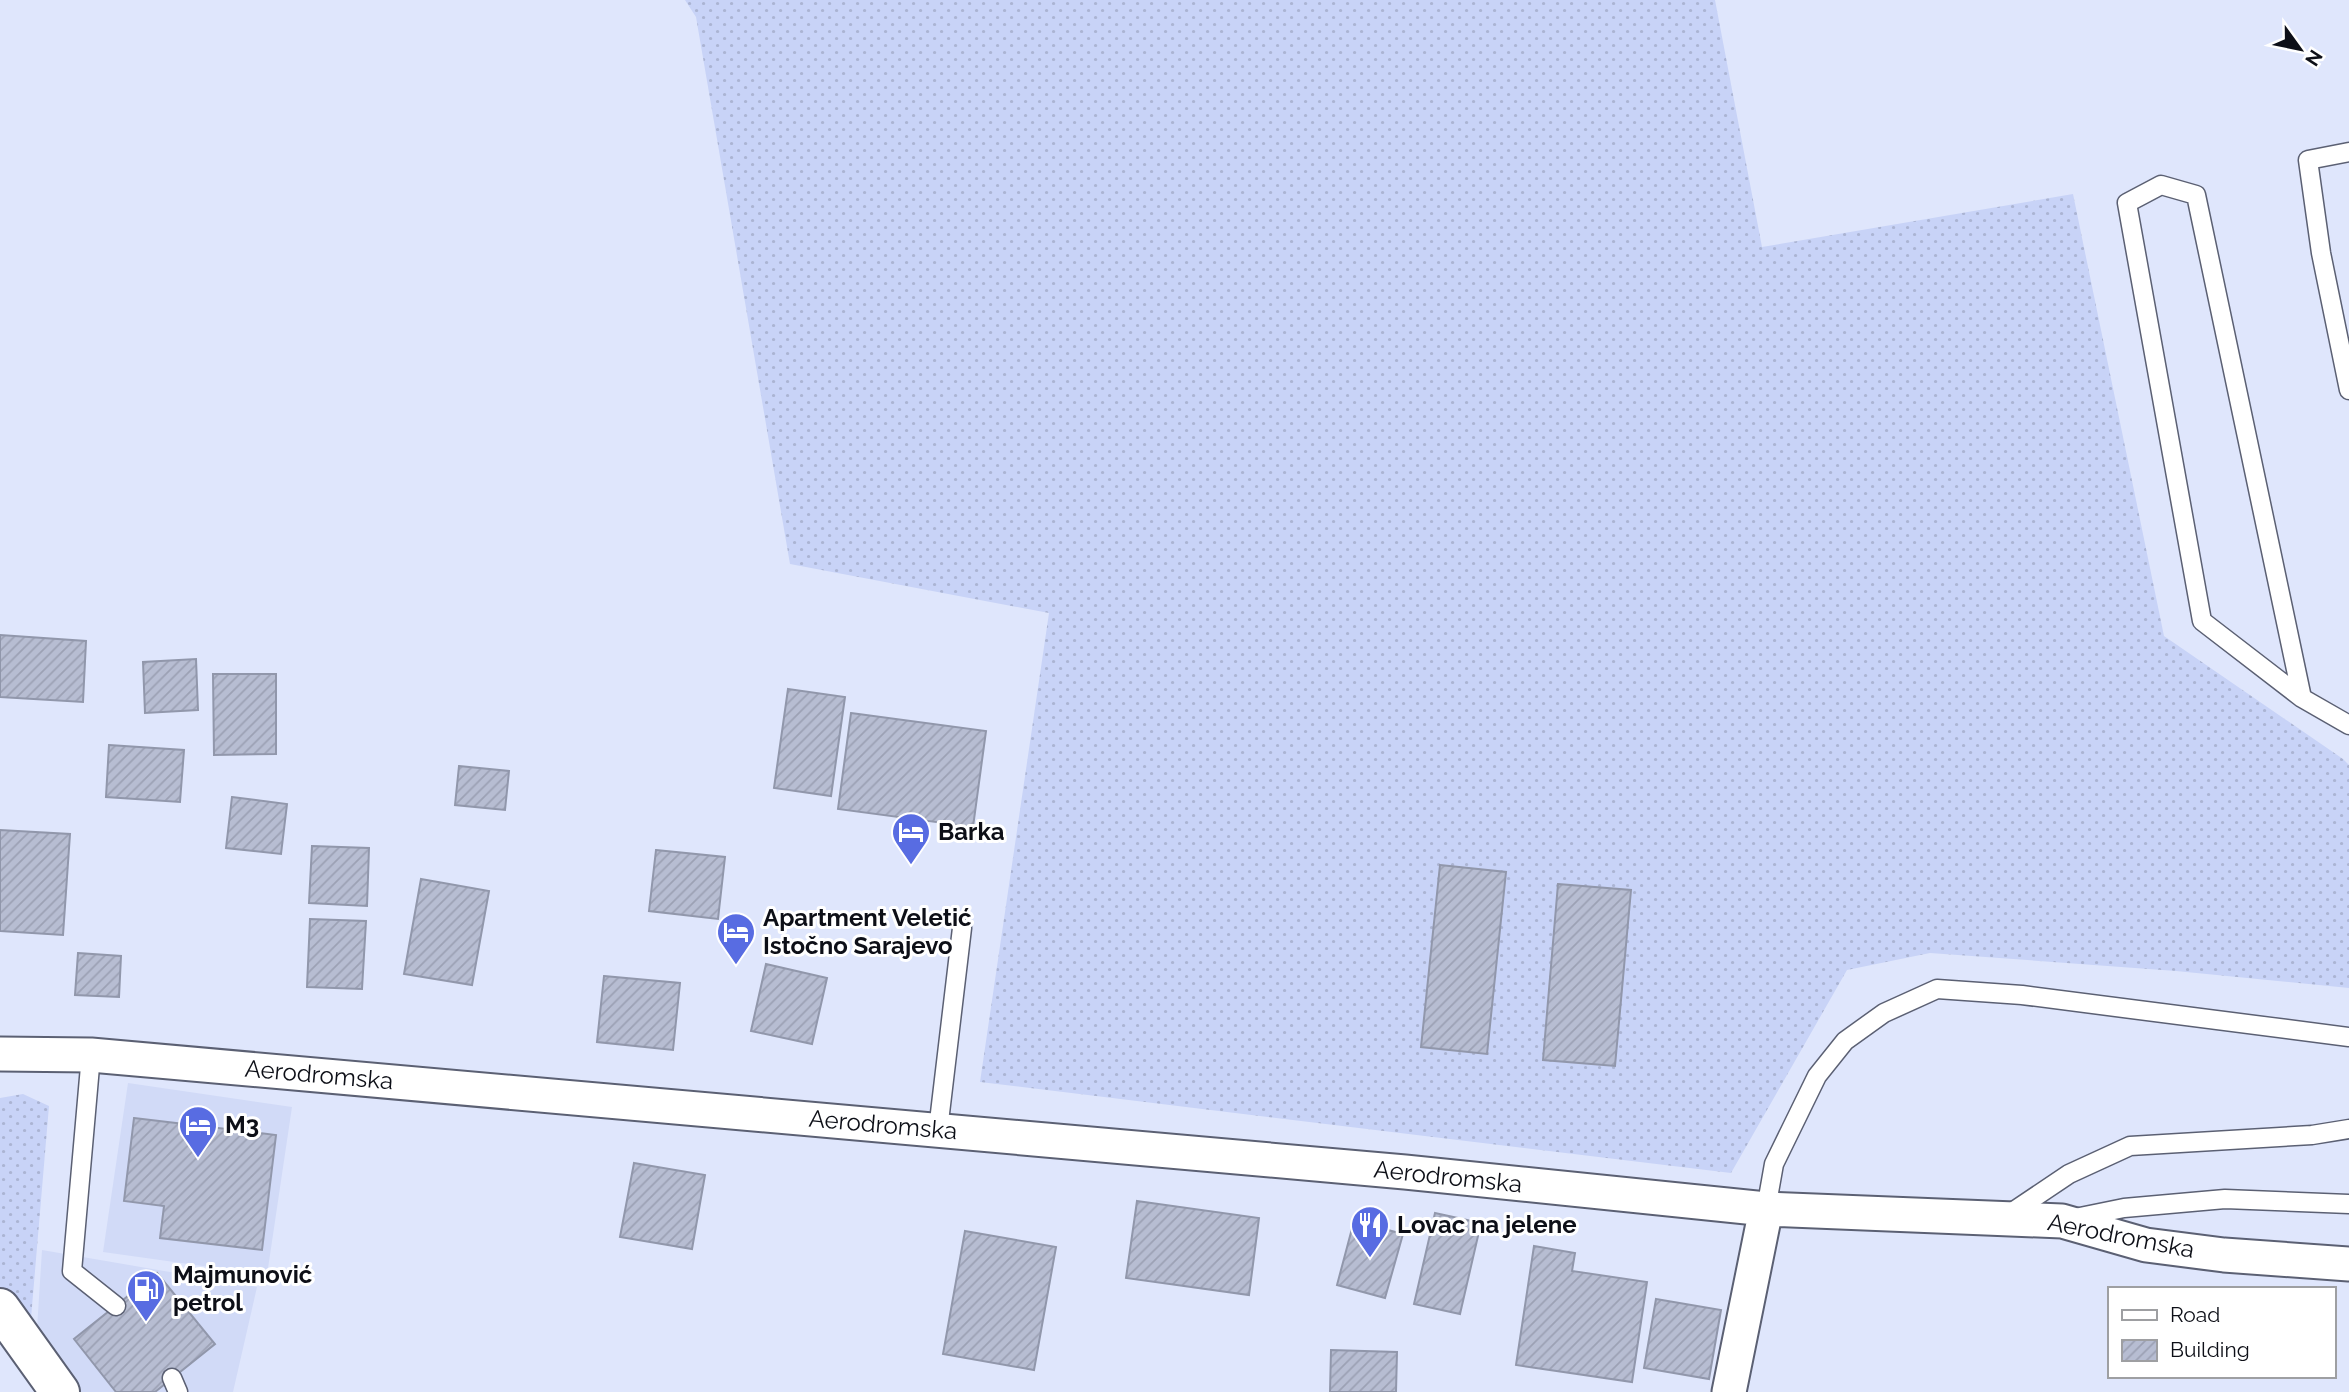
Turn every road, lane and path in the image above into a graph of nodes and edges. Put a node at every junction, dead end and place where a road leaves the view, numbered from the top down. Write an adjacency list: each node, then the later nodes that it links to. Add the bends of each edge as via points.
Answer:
1 (2349, 152): 2 (lane, via 2308,160 2321,253)
2 (2349, 390)
3 (2302, 698): 3 (lane, via 2202,621 2127,203 2161,185 2196,195); 4 (lane)
4 (2349, 725)
5 (962, 928): 10 (lane)
6 (2349, 1037): 12 (lane, via 2022,995 1937,989 1884,1013 1845,1041 1817,1076 1774,1164)
7 (0, 1054): 8 (street, Aerodromska)
8 (92, 1055): 10 (street, Aerodromska); 16 (lane, via 72,1271)
9 (2349, 1129): 13 (lane, via 2130,1146 2069,1174)
10 (937, 1130): 12 (street, Aerodromska)
11 (2349, 1205): 14 (lane, via 2225,1199 2124,1208)
12 (1766, 1209): 13 (street, Aerodromska); 19 (street)
13 (2001, 1219): 14 (street, Aerodromska)
14 (2062, 1221): 15 (street, Aerodromska, via 2146,1245)
15 (2349, 1264)
16 (116, 1306)
17 (0, 1308): 18 (main road)
18 (60, 1392)
19 (1729, 1392)

